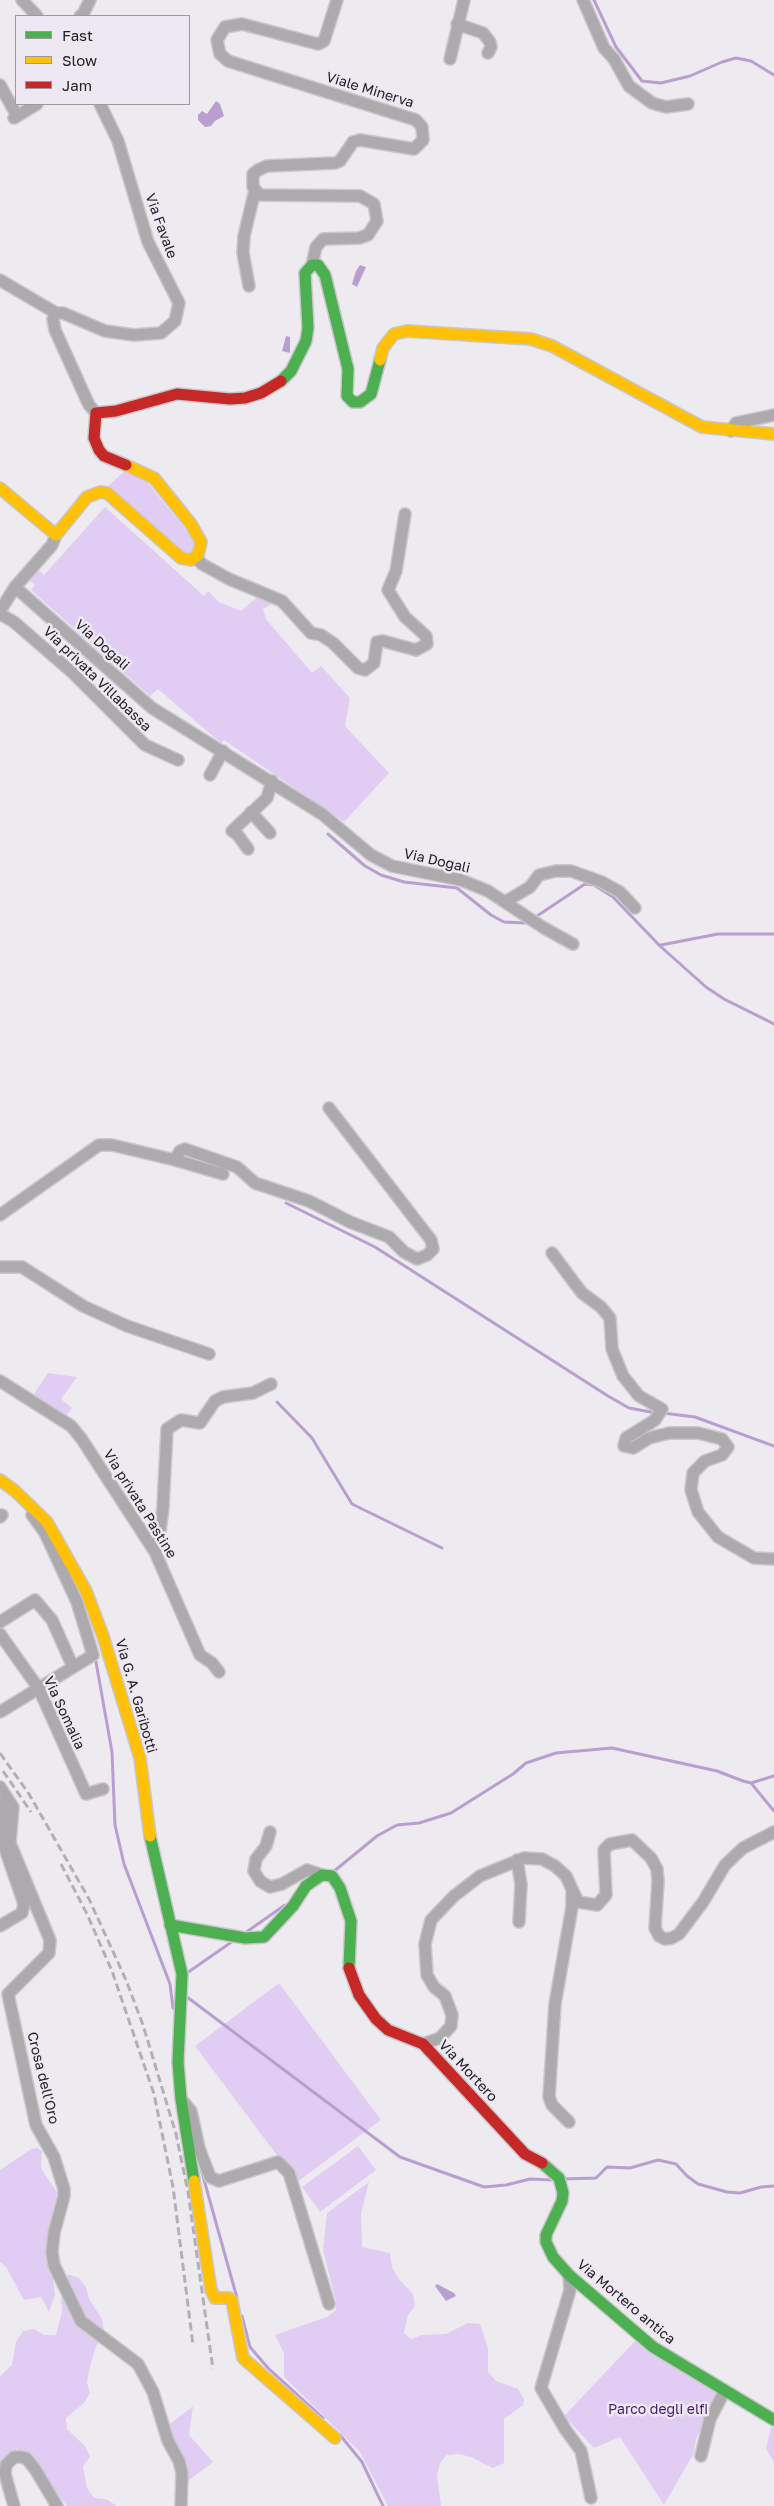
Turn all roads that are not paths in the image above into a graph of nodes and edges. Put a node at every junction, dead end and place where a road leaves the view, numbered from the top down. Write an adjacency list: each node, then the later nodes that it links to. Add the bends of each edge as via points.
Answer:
1 (22, 0): 6 (street)
2 (90, 0): 7 (street)
3 (337, 0): 15 (street, Viale Minerva, via 324,42 312,44 235,23 225,27 219,35 218,50 228,61 416,120 422,127 423,140 410,150 360,140 353,142 335,163 268,166 253,174)
4 (464, 0): 8 (street)
5 (583, 0): 12 (street, via 604,48 629,86 652,103 666,107)
6 (36, 15)
7 (82, 15)
8 (458, 24): 9 (street, via 483,33 490,42); 10 (street)
9 (488, 53)
10 (450, 59)
11 (0, 85): 13 (street, via 16,117)
12 (688, 104)
13 (35, 105)
14 (100, 105): 19 (street, Via Favale, via 118,142 148,242 179,304 178,313 170,328 161,333 134,335 106,331)
15 (255, 190): 16 (street, via 260,195 360,196 374,204 377,221 368,236 323,239 316,247); 18 (street, via 244,236)
16 (312, 265): 20 (street, via 305,273 306,341 291,371 278,384 245,398 177,394 116,411); 22 (street, via 318,265 325,275 348,368 347,396 353,402 360,402 371,394 383,348 394,334 407,331 531,340 552,346 684,419 702,427)
17 (0, 280): 19 (street, Via Favale)
18 (249, 286)
19 (56, 313): 20 (street, via 55,330)
20 (96, 413): 27 (street, via 94,438 99,450 104,456 154,478 191,524 201,542)
21 (774, 415): 22 (street, via 736,423)
22 (731, 431): 23 (street)
23 (774, 434)
24 (0, 488): 26 (street)
25 (405, 514): 27 (street, via 396,570 388,590 405,617 426,636 427,644 416,650 377,642 374,663 366,670 358,668 333,643 307,629 282,601 229,579)
26 (56, 535): 27 (street, via 87,497 100,492 107,494 181,558 191,560); 28 (street, via 52,545)
27 (195, 557)
28 (15, 587): 29 (street); 30 (street, Via Dogali, via 152,708)
29 (0, 613): 31 (street, Via privata Villabassa, via 72,673 145,745)
30 (223, 751): 32 (street); 33 (street, Via Dogali)
31 (178, 760)
32 (210, 775)
33 (272, 781): 34 (street, via 267,798); 37 (street, Via Dogali, via 322,814 371,855 392,866 461,880)
34 (251, 812): 35 (street); 36 (street, via 232,831)
35 (270, 833)
36 (248, 849)
37 (505, 902): 38 (street, via 530,887 539,875 556,871 571,872 602,882 620,892); 39 (street, Via Dogali)
38 (635, 908)
39 (573, 944)
40 (329, 1108): 41 (street, via 431,1240 433,1249 427,1255 417,1259 388,1237 309,1201 255,1183 238,1167 185,1150 180,1151)
41 (175, 1160): 42 (street); 43 (street, via 99,1144)
42 (223, 1174)
43 (0, 1215)
44 (552, 1253): 52 (street, via 582,1293 610,1318 612,1349 623,1376 639,1396 662,1409 655,1420 626,1438 624,1446 633,1448 649,1438 669,1433 698,1433 722,1438 728,1447 722,1455 705,1461 693,1473 691,1490 698,1512 718,1537 754,1558)
45 (0, 1267): 46 (street, via 22,1267 83,1306 127,1326)
46 (209, 1354)
47 (0, 1381): 51 (street, Via privata Pastine, via 71,1426)
48 (271, 1384): 51 (street, via 253,1394 223,1396 215,1401 200,1423 181,1420 166,1429 162,1508)
49 (0, 1480): 50 (street, Via G. A. Garibotti)
50 (16, 1491): 55 (street, via 45,1533 77,1602 93,1655); 68 (street, Via G. A. Garibotti, via 47,1522 86,1591 103,1636 140,1758 155,1862)
51 (155, 1552): 56 (street, Via privata Pastine, via 200,1656)
52 (774, 1559)
53 (0, 1622): 55 (street, via 35,1600 52,1620)
54 (0, 1634): 57 (street, Via Somalia)
55 (73, 1667): 57 (street)
56 (219, 1672)
57 (39, 1689): 58 (street); 60 (street, Via Somalia, via 86,1794)
58 (0, 1712)
59 (0, 1787): 83 (street, Crosa dell'Oro, via 13,1807 10,1843 50,1940 49,1954 8,1994 36,2125 54,2157 64,2189 53,2242 54,2264 81,2321 138,2364 153,2392 168,2441 181,2467)
60 (103, 1789)
61 (0, 1804): 69 (street, via 4,1826 2,1840 24,1904 22,1913)
62 (270, 1832): 65 (street, via 266,1846 256,1859 254,1871 260,1881 270,1887 307,1870)
63 (774, 1832): 66 (street, via 743,1848 725,1865 703,1902 679,1934 672,1938 659,1936 655,1928 657,1869 651,1858 632,1840 615,1842 604,1850 606,1895 597,1905 578,1902)
64 (517, 1860): 66 (street, via 542,1859 555,1866 566,1876); 67 (street, via 521,1884); 70 (street, via 473,1881 431,1920 425,1944 427,1975 445,1996 452,2016 451,2026 440,2038)
65 (322, 1875): 68 (street, via 306,1886 293,1906 264,1937 245,1938); 70 (street, Via Mortero, via 332,1876 340,1888 351,1921 349,1967 359,1995 388,2030)
66 (572, 1892): 72 (street, via 555,2004 549,2097 552,2105)
67 (519, 1922)
68 (170, 1925): 71 (street, Via G. A. Garibotti, via 182,1974 178,2062)
69 (0, 1926)
70 (422, 2044): 73 (street, Via Mortero, via 525,2154 545,2165 559,2178 562,2201 549,2227)
71 (181, 2099): 75 (street, via 191,2111 199,2148 210,2177 219,2181 278,2162 289,2173); 78 (street, Via G. A. Garibotti, via 211,2290 215,2298 232,2301 243,2358)
72 (569, 2122)
73 (546, 2242): 74 (street, Via Mortero antica, via 553,2257)
74 (569, 2275): 76 (street, Via Mortero antica, via 653,2347); 80 (street, via 570,2290 541,2388 581,2451)
75 (329, 2304)
76 (724, 2392): 77 (street, Via Mortero antica); 79 (street, via 710,2419)
77 (774, 2420)
78 (335, 2438)
79 (700, 2456)
80 (591, 2498)
81 (14, 2506): 82 (street, via 5,2474 6,2465 14,2457 26,2458)
82 (57, 2506)
83 (181, 2506)

